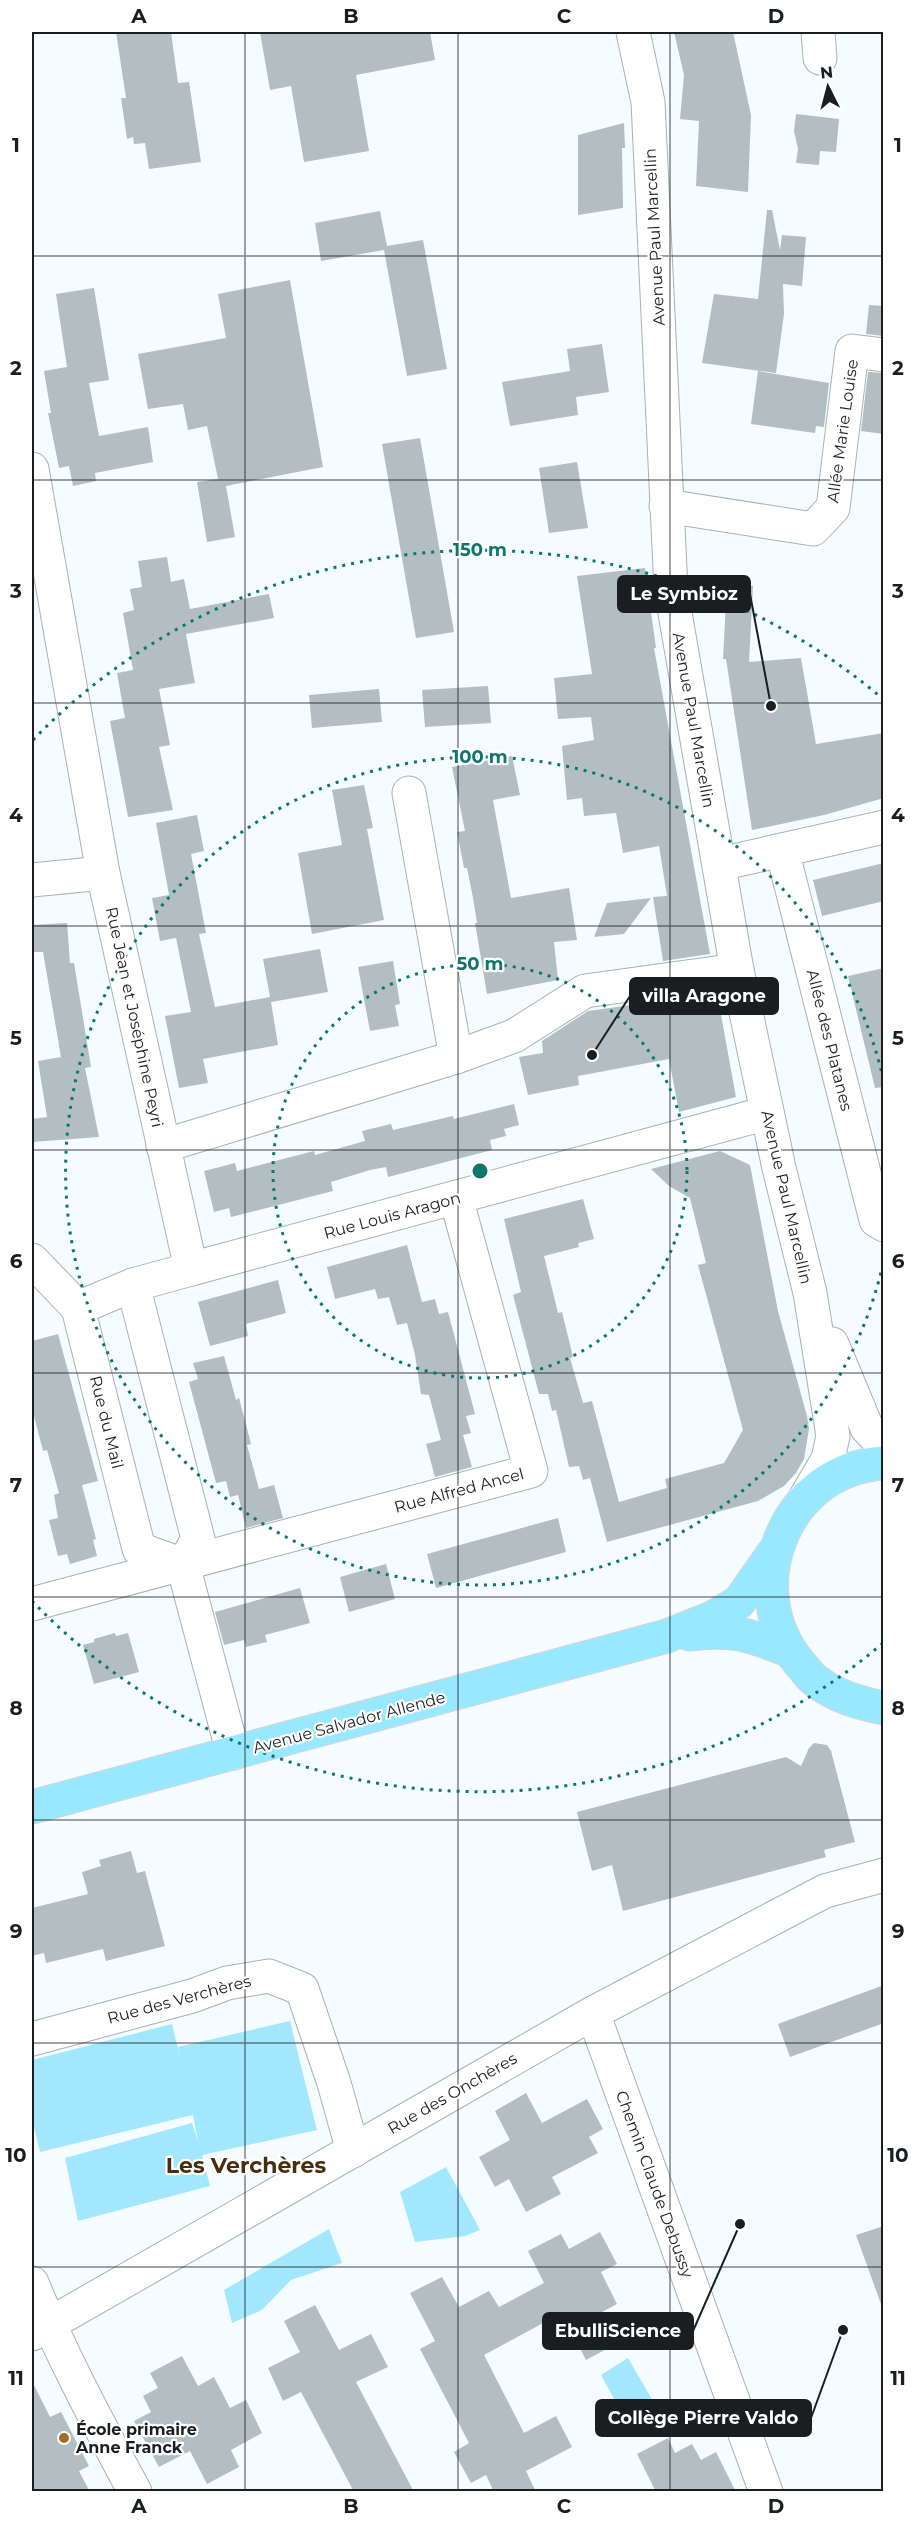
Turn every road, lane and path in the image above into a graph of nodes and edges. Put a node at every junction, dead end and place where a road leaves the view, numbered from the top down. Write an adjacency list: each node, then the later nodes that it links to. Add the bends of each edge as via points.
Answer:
1 (633, 32): 4 (street, Avenue Paul Marcellin, via 648,102)
2 (884, 355): 4 (street, Allée Marie Louise, via 852,351 833,508 813,529)
3 (32, 469): 9 (street, Rue Jean et Joséphine Peyri)
4 (666, 506): 8 (street, Avenue Paul Marcellin, via 671,590)
5 (409, 793): 12 (street)
6 (884, 827): 7 (street)
7 (782, 850): 8 (street); 16 (street, Allée des Platanes, via 876,1220)
8 (720, 864): 11 (street, Avenue Paul Marcellin)
9 (103, 873): 10 (street); 14 (street, Rue Jean et Joséphine Peyri)
10 (32, 880)
11 (737, 970): 12 (street, Rue Jean et Joséphine Peyri, via 585,991 514,1036); 13 (street, Avenue Paul Marcellin)
12 (456, 1057): 14 (street, Rue Jean et Joséphine Peyri)
13 (767, 1113): 15 (street, Rue Louis Aragon); 20 (street, Avenue Paul Marcellin)
14 (163, 1146): 18 (street)
15 (456, 1198): 18 (street, Rue Louis Aragon); 26 (street, Rue Alfred Ancel, via 531,1471)
16 (884, 1225)
17 (32, 1260): 21 (street)
18 (191, 1269): 19 (street)
19 (133, 1285): 21 (street); 26 (street, via 198,1539)
20 (810, 1293): 22 (street, Avenue Paul Marcellin, via 867,1428); 24 (street, Avenue Paul Marcellin, via 833,1436 828,1459)
21 (78, 1308): 26 (street, Rue du Mail, via 139,1549)
22 (884, 1446)
23 (884, 1463): 24 (main road, via 849,1471)
24 (804, 1500): 25 (main road, via 786,1524)
25 (774, 1552): 28 (main road, Avenue Salvador Allende, via 739,1602); 29 (main road, via 770,1586 774,1619)
26 (183, 1564): 27 (street); 33 (street)
27 (32, 1604)
28 (667, 1636): 29 (main road, Avenue Salvador Allende, via 717,1631 746,1634); 33 (main road, Avenue Salvador Allende)
29 (788, 1650): 30 (main road, via 815,1681)
30 (850, 1701): 31 (main road); 32 (main road)
31 (884, 1708)
32 (884, 1721)
33 (233, 1753): 34 (main road, Avenue Salvador Allende)
34 (32, 1807)
35 (884, 1875): 36 (street, Rue des Onchères, via 825,1891)
36 (592, 2013): 38 (street, Rue des Onchères); 42 (street, Chemin Claude Debussy)
37 (32, 2039): 38 (street, Rue des Verchères, via 227,1983 269,1976 302,1989)
38 (353, 2151): 40 (street, Rue des Onchères)
39 (32, 2283): 40 (street)
40 (40, 2330): 41 (street)
41 (135, 2492)
42 (766, 2492)

